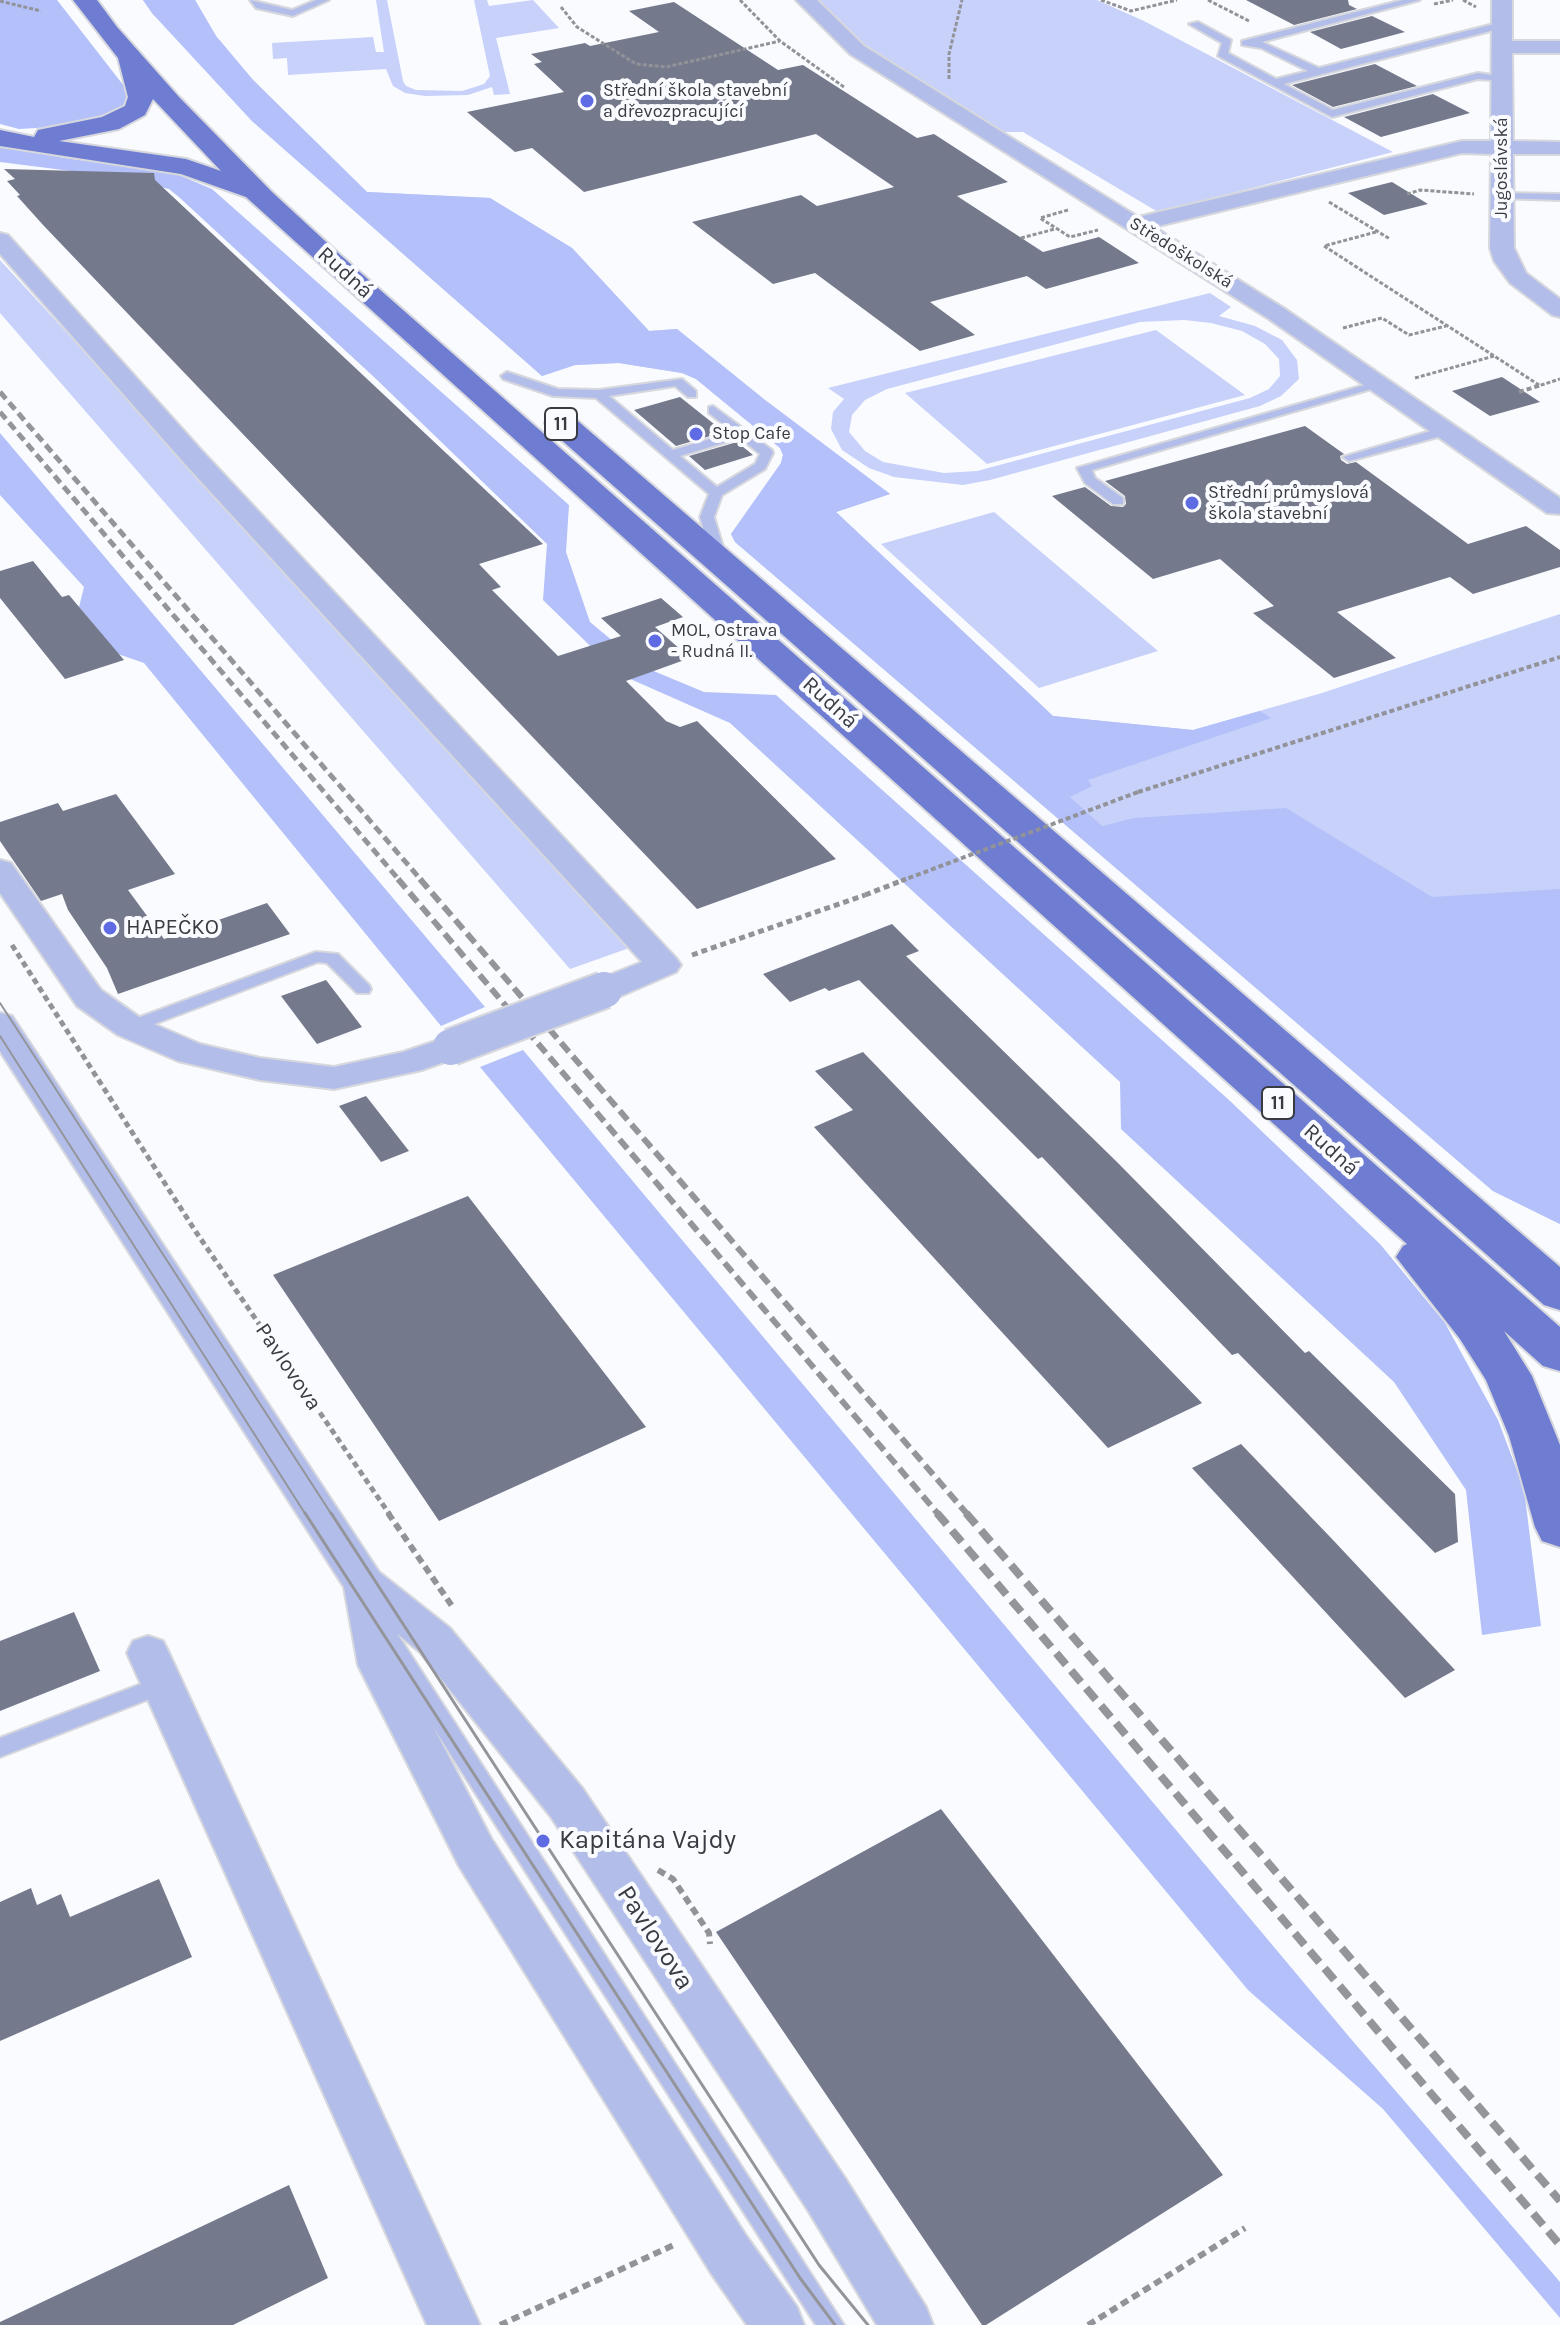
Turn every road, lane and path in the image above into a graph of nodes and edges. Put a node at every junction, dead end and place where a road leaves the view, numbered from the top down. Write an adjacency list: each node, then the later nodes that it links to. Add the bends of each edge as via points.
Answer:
1 (85, 0): 23 (highway, Rudná / 11)
2 (117, 0): 32 (highway, Rudná / 11)
3 (255, 0): 4 (lane, via 259,6 293,13)
4 (324, 0)
5 (740, 0): 19 (path)
6 (806, 0): 28 (street, Středoškolská, via 857,50)
7 (962, 0): 28 (path, via 949,54)
8 (1101, 0): 9 (path, via 1131,11)
9 (1177, 0)
10 (1208, 0): 17 (path)
11 (1415, 0): 17 (lane)
12 (1502, 0): 18 (street, Jugoslávská)
13 (0, 1): 15 (path)
14 (561, 7): 19 (path, via 577,27 636,64 666,67)
15 (41, 11)
16 (1194, 24): 20 (lane)
17 (1278, 36): 21 (lane)
18 (1502, 36): 22 (street); 24 (lane); 25 (street, Jugoslávská)
19 (780, 41): 27 (path)
20 (1227, 42): 21 (lane); 26 (lane, via 1222,54)
21 (1246, 43): 24 (lane, via 1263,45)
22 (1560, 47)
23 (130, 57): 29 (highway, via 141,97 132,114 69,133); 32 (highway, Rudná / 11)
24 (1318, 72): 26 (lane)
25 (1502, 79): 26 (lane, via 1478,76 1332,114); 30 (street, Jugoslávská)
26 (1274, 83)
27 (844, 87)
28 (949, 108): 39 (street, Středoškolská)
29 (2, 138): 32 (highway, via 186,167)
30 (1504, 148): 31 (street); 36 (street, Jugoslávská); 39 (street, via 1457,148)
31 (1560, 148)
32 (272, 187): 72 (highway, Rudná / 11)
33 (1407, 194): 34 (path)
34 (1474, 194)
35 (1318, 195): 42 (path)
36 (1502, 196): 37 (lane); 46 (street, Jugoslávská, via 1506,261 1523,283)
37 (1560, 197)
38 (1069, 210): 40 (path, via 1040,218)
39 (1136, 224): 51 (street, Středoškolská)
40 (1057, 228): 41 (path, via 1070,237); 43 (path)
41 (1100, 229)
42 (1376, 232): 44 (path); 47 (path, via 1324,246)
43 (1021, 238)
44 (1390, 239)
45 (0, 240): 68 (street, via 195,459)
46 (1560, 310)
47 (1447, 325): 48 (path, via 1409,335 1382,318); 52 (path)
48 (1334, 330)
49 (496, 366): 54 (lane, via 557,393); 64 (highway, Rudná / 11)
50 (1560, 379): 52 (path)
51 (1379, 385): 57 (street, Středoškolská); 62 (lane, via 1084,468 1090,480)
52 (1539, 385): 53 (path)
53 (1519, 392)
54 (599, 394): 55 (lane, via 678,382); 59 (lane)
55 (692, 394)
56 (713, 410): 58 (lane)
57 (1444, 431): 60 (lane); 63 (street, Středoškolská)
58 (742, 433): 59 (lane); 61 (lane, via 767,453 760,466)
59 (671, 455): 61 (lane)
60 (1349, 457)
61 (716, 493): 64 (lane, via 707,517)
62 (1118, 501)
63 (1556, 507)
64 (721, 563): 73 (highway, Rudná / 11)
65 (1560, 657): 68 (path, bridge, via 1138,792)
66 (0, 870): 71 (street, via 89,998)
67 (11, 945): 79 (path, Pavlovova, via 196,1232)
68 (664, 965): 71 (street, bridge, via 410,1062 334,1078 190,1053)
69 (363, 989): 71 (lane, via 332,958 316,957)
70 (0, 1024): 78 (street, Pavlovova)
71 (130, 1027)
72 (1337, 1156): 76 (highway, Rudná / 11); 77 (highway, via 1494,1353 1523,1410)
73 (1441, 1190): 74 (highway); 75 (highway, Rudná / 11)
74 (1560, 1259)
75 (1560, 1293)
76 (1560, 1354)
77 (1560, 1527)
78 (366, 1596): 86 (street, Pavlovova, via 380,1665 475,1852); 87 (lane); 88 (street, Pavlovova, via 435,1640 567,1803)
79 (460, 1617)
80 (155, 1669): 81 (lane); 84 (street)
81 (0, 1748)
82 (1245, 2228): 89 (path)
83 (692, 2237): 85 (path)
84 (454, 2325)
85 (500, 2325)
86 (778, 2325)
87 (831, 2325)
88 (907, 2325)
89 (1088, 2325)

